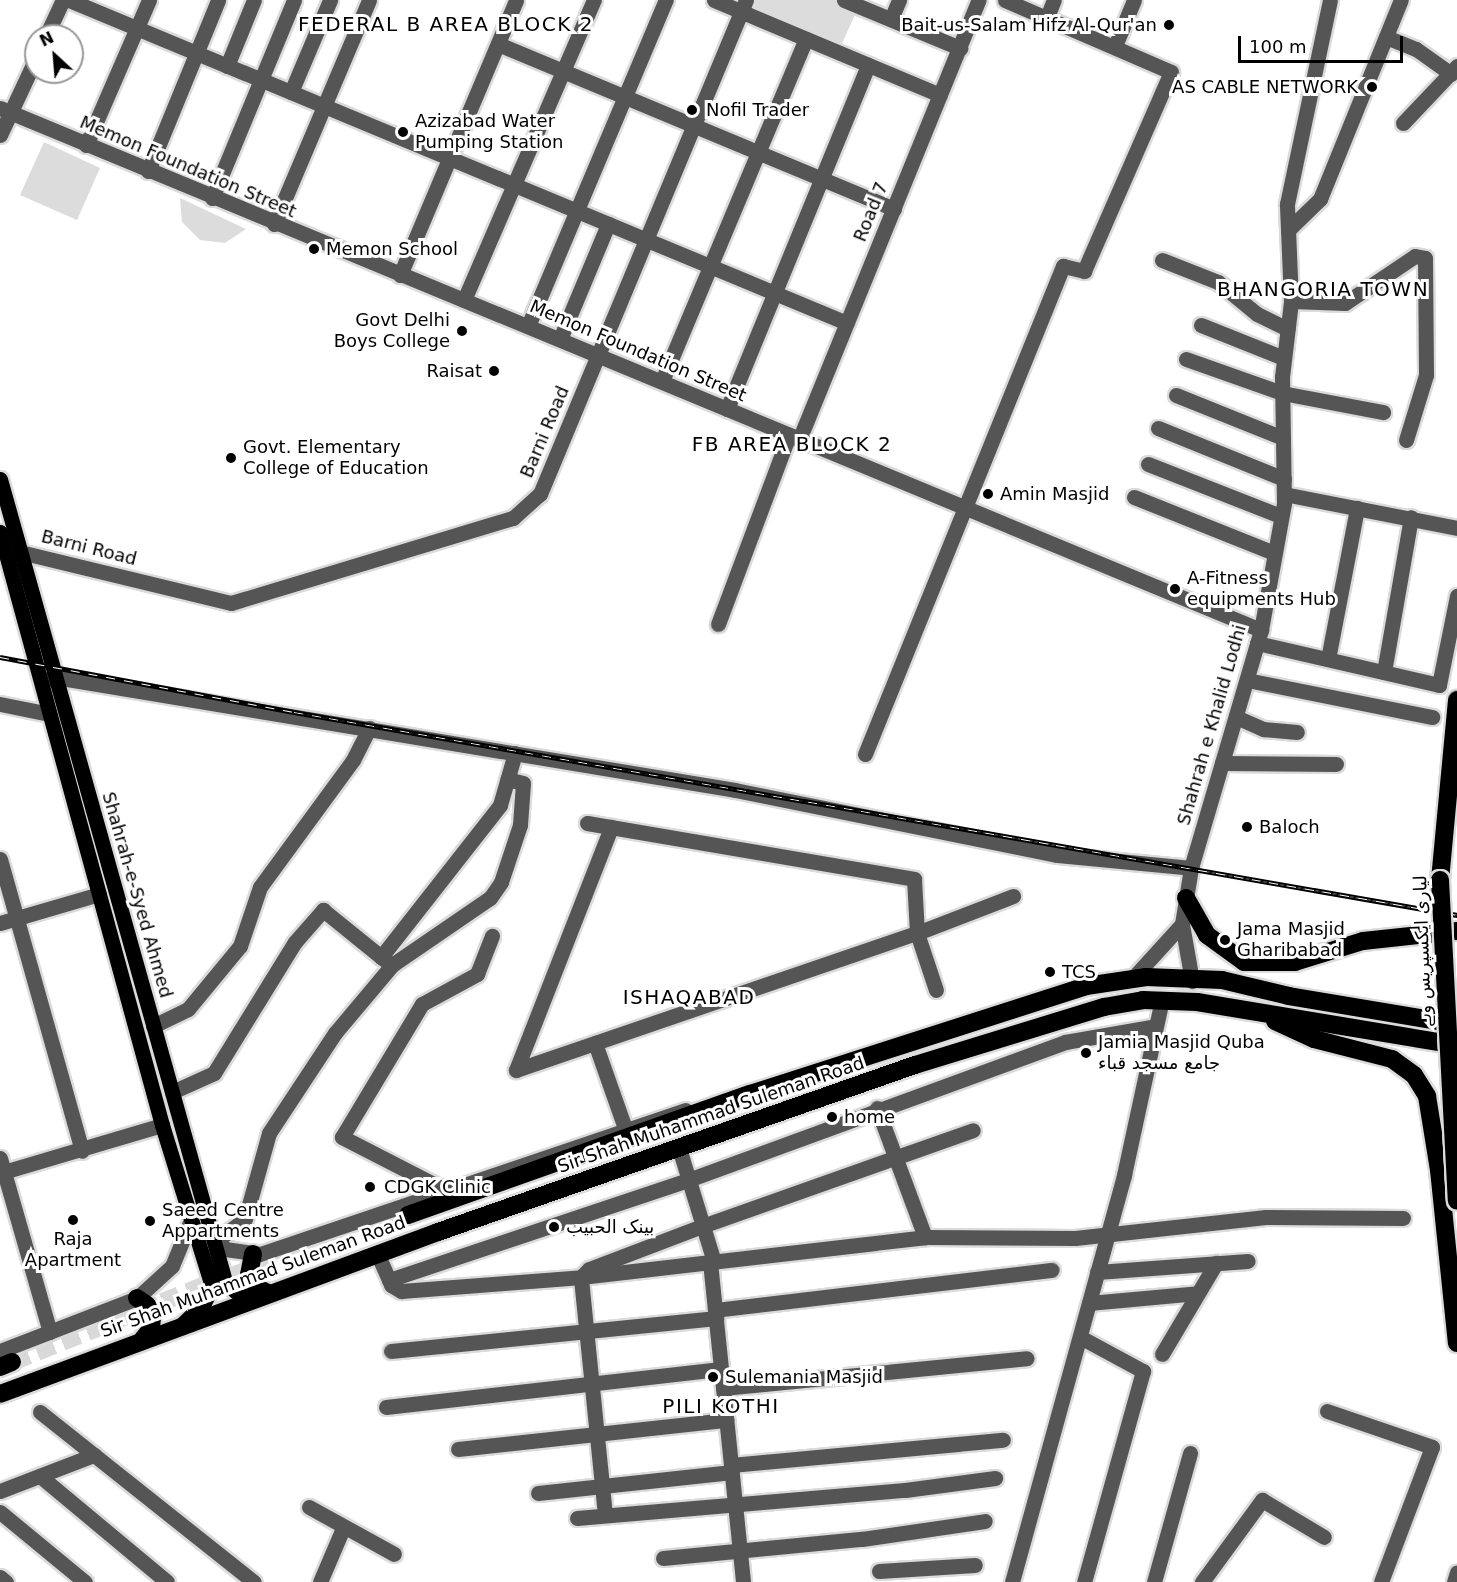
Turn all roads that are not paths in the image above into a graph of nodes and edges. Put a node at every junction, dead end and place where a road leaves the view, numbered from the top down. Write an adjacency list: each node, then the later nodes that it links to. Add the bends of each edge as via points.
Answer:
1 (63, 0): 24 (street)
2 (69, 0): 25 (street)
3 (149, 0): 25 (street)
4 (218, 0): 31 (street)
5 (254, 0): 33 (street)
6 (294, 0): 37 (street)
7 (330, 0): 38 (street)
8 (369, 0): 41 (street)
9 (516, 0): 28 (street)
10 (594, 0): 35 (street)
11 (666, 0): 40 (street)
12 (714, 0): 21 (street)
13 (844, 0): 23 (street)
14 (899, 0): 23 (street)
15 (979, 0): 30 (street, Road 7)
16 (1005, 0): 22 (street)
17 (1054, 0): 22 (street)
18 (1134, 0): 29 (street)
19 (1330, 0): 57 (street, Shahrah e Khalid Lodhi, via 1318,70 1298,142 1287,204)
20 (1401, 0): 26 (street)
21 (744, 6): 27 (street); 44 (street, Barni Road)
22 (1047, 17): 29 (street)
23 (891, 20): 30 (street)
24 (52, 24)
25 (137, 28): 31 (street); 46 (street)
26 (1386, 37): 34 (street); 57 (street, via 1320,199)
27 (806, 39): 32 (street); 47 (street)
28 (498, 45): 35 (street); 48 (street)
29 (1115, 46): 86 (street, via 1171,72 1084,271 1063,267)
30 (960, 48): 39 (street, Road 7)
31 (196, 52): 33 (street); 49 (street)
32 (868, 65): 39 (street); 50 (street)
33 (227, 66): 37 (street)
34 (1454, 70): 43 (street)
35 (563, 72): 40 (street); 51 (street)
36 (24, 79): 42 (street)
37 (260, 79): 38 (street); 52 (street)
38 (291, 92): 41 (street)
39 (940, 95): 53 (street, Road 7)
40 (625, 98): 44 (street); 54 (street)
41 (325, 106): 48 (street); 55 (street)
42 (5, 111): 45 (street); 46 (street, Memon Foundation Street)
43 (1403, 123)
44 (694, 126): 47 (street); 58 (street, Barni Road)
45 (0, 135)
46 (86, 145): 49 (street, Memon Foundation Street)
47 (759, 153): 50 (street); 60 (street)
48 (449, 159): 51 (street); 61 (street)
49 (148, 171): 52 (street, Memon Foundation Street)
50 (822, 180): 53 (street); 62 (street)
51 (515, 186): 54 (street); 63 (street)
52 (212, 198): 55 (street, Memon Foundation Street)
53 (894, 209): 65 (street, Road 7)
54 (578, 211): 56 (street); 67 (street)
55 (274, 224): 61 (street, Memon Foundation Street)
56 (608, 224): 58 (street); 69 (street)
57 (1288, 230): 64 (street, Shahrah e Khalid Lodhi)
58 (648, 239): 60 (street); 70 (street, Barni Road)
59 (1162, 260): 68 (street, via 1218,282 1257,314)
60 (711, 266): 62 (street); 73 (street)
61 (400, 275): 63 (street, Memon Foundation Street)
62 (773, 292): 65 (street); 76 (street)
63 (464, 300): 67 (street, Memon Foundation Street)
64 (1291, 301): 68 (street, Shahrah e Khalid Lodhi); 81 (street, via 1345,303 1415,256 1425,258 1426,375)
65 (847, 323): 79 (street, Road 7)
66 (1201, 325): 71 (street)
67 (528, 326): 69 (street, Memon Foundation Street)
68 (1288, 329): 71 (street, Shahrah e Khalid Lodhi)
69 (560, 339): 70 (street, Memon Foundation Street)
70 (600, 355): 73 (street, Memon Foundation Street); 93 (street, Barni Road, via 540,494 513,518 231,603)
71 (1284, 358): 74 (street, Shahrah e Khalid Lodhi)
72 (1186, 359): 74 (street)
73 (662, 381): 76 (street, Memon Foundation Street)
74 (1282, 393): 77 (street); 80 (street, Shahrah e Khalid Lodhi)
75 (1176, 395): 80 (street)
76 (727, 409): 79 (street, Memon Foundation Street)
77 (1383, 412)
78 (1158, 428): 84 (street)
79 (794, 437): 86 (street, Memon Foundation Street); 95 (street, Road 7)
80 (1283, 438): 84 (street, Shahrah e Khalid Lodhi)
81 (1406, 440)
82 (1148, 464): 88 (street)
83 (0, 479): 93 (main road, Shahrah-e-Syed Ahmed)
84 (1284, 486): 87 (street); 88 (street, Shahrah e Khalid Lodhi)
85 (1134, 497): 92 (street)
86 (963, 507): 96 (street, Memon Foundation Street); 110 (street)
87 (1357, 508): 89 (street); 97 (street)
88 (1281, 516): 92 (street, Shahrah e Khalid Lodhi)
89 (1411, 517): 90 (street); 98 (street)
90 (1457, 528)
91 (0, 532): 93 (main road, Shahrah-e-Syed Ahmed)
92 (1274, 553): 96 (street, Shahrah e Khalid Lodhi)
93 (14, 554): 99 (main road, Shahrah-e-Syed Ahmed); 100 (main road, Shahrah-e-Syed Ahmed)
94 (1457, 596): 98 (street, Memon Foundation Street, via 1439,685)
95 (718, 624)
96 (1259, 636): 97 (street, Memon Foundation Street); 101 (street, Shahrah e Khalid Lodhi)
97 (1328, 659): 98 (street, Memon Foundation Street)
98 (1384, 672)
99 (55, 677): 100 (street); 107 (street); 137 (main road, Shahrah-e-Syed Ahmed)
100 (40, 681): 104 (main road, Shahrah-e-Syed Ahmed)
101 (1246, 681): 105 (street, Shahrah e Khalid Lodhi); 106 (street)
102 (1457, 700): 153 (highway, لیاری ایکسپریس وے, bridge, via 1440,879)
103 (0, 704): 104 (street)
104 (49, 714): 118 (main road, Shahrah-e-Syed Ahmed)
105 (1236, 717): 108 (street, via 1263,729); 111 (street, Shahrah e Khalid Lodhi)
106 (1432, 717)
107 (369, 728): 109 (street); 137 (street, via 353,760 260,887 240,946 188,1009)
108 (1297, 732)
109 (515, 753): 113 (street); 117 (street, via 735,790 1058,855)
110 (865, 754)
111 (1222, 763): 112 (street); 117 (street, Shahrah e Khalid Lodhi)
112 (1336, 764)
113 (507, 779): 127 (street, via 500,805); 127 (street, via 523,783 520,825 501,882 490,898)
114 (587, 823): 115 (street)
115 (610, 827): 125 (street, via 910,877 915,882); 139 (street, via 516,1070)
116 (0, 859): 121 (street)
117 (1191, 868): 120 (street, Shahrah e Khalid Lodhi)
118 (99, 894): 121 (street); 144 (main road, Shahrah-e-Syed Ahmed)
119 (1013, 896): 125 (street)
120 (1186, 898): 123 (street, Shahrah e Khalid Lodhi); 128 (highway, via 1207,935 1222,948 1244,962)
121 (16, 918): 122 (street); 148 (street)
122 (0, 923)
123 (1182, 924): 130 (street); 132 (street)
124 (1452, 931): 128 (highway, via 1363,941 1295,962)
125 (917, 933): 133 (street); 139 (street)
126 (492, 936): 152 (street, via 477,974 422,1004 342,1137)
127 (386, 961): 141 (street, via 323,910 295,942 214,1073); 161 (street, via 269,1133 245,1219)
128 (1271, 965): 131 (highway)
129 (1167, 977): 130 (highway, Sir Shah Muhammad Suleman Road); 132 (highway, Sir Shah Muhammad Suleman Road); 134 (highway)
130 (1132, 979): 142 (highway, Sir Shah Muhammad Suleman Road, via 1069,990)
131 (1222, 980): 132 (highway, Sir Shah Muhammad Suleman Road); 136 (highway, Sir Shah Muhammad Suleman Road, via 1289,996)
132 (1192, 981)
133 (936, 990)
134 (1162, 999): 135 (highway, Sir Shah Muhammad Suleman Road); 138 (street); 147 (highway, Sir Shah Muhammad Suleman Road, via 1068,1016)
135 (1254, 1011): 140 (highway, Sir Shah Muhammad Suleman Road); 181 (highway, via 1314,1039 1373,1051 1414,1075 1427,1096)
136 (1457, 1024)
137 (153, 1026): 141 (main road, Shahrah-e-Syed Ahmed)
138 (1156, 1026): 143 (street, via 1065,1042); 159 (street)
139 (595, 1043): 145 (street)
140 (1457, 1045)
141 (172, 1092): 158 (main road, Shahrah-e-Syed Ahmed)
142 (750, 1094): 145 (street); 154 (highway, Sir Shah Muhammad Suleman Road)
143 (877, 1108): 149 (street); 151 (street)
144 (162, 1125): 148 (street); 156 (main road, Shahrah-e-Syed Ahmed)
145 (625, 1128): 152 (street)
146 (973, 1130): 149 (street)
147 (680, 1148): 151 (street); 162 (highway, Sir Shah Muhammad Suleman Road)
148 (82, 1151): 150 (street)
149 (896, 1158): 157 (street); 160 (street)
150 (1, 1168): 178 (street)
151 (691, 1179): 157 (street); 170 (street)
152 (445, 1190): 163 (street)
153 (1457, 1201)
154 (408, 1215)
155 (1403, 1218): 159 (street, via 1266,1217)
156 (191, 1220): 173 (street, via 172,1266); 176 (main road, Shahrah-e-Syed Ahmed, via 212,1287 204,1303)
157 (705, 1225): 165 (street); 169 (street, via 589,1269)
158 (208, 1227): 161 (street); 172 (main road, Shahrah-e-Syed Ahmed, via 225,1281 235,1291)
159 (1108, 1235): 160 (street); 168 (street)
160 (925, 1238): 165 (street)
161 (216, 1241): 163 (street, via 225,1249)
162 (377, 1253): 170 (street); 172 (highway, Sir Shah Muhammad Suleman Road)
163 (254, 1254): 172 (highway, via 249,1275 255,1287)
164 (1248, 1261): 166 (street)
165 (712, 1262): 169 (street); 175 (street)
166 (1216, 1263): 168 (street); 171 (street)
167 (1052, 1270): 175 (street)
168 (1097, 1272): 174 (street)
169 (581, 1277): 170 (street, via 401,1291); 177 (street)
170 (389, 1280)
171 (1198, 1293): 174 (street); 183 (street)
172 (265, 1294): 176 (highway, Sir Shah Muhammad Suleman Road)
173 (137, 1298): 178 (street); 180 (highway, via 147,1305 152,1317 151,1329)
174 (1089, 1303): 179 (street)
175 (715, 1314): 177 (street); 186 (street)
176 (181, 1325): 180 (highway, Sir Shah Muhammad Suleman Road)
177 (586, 1331): 182 (street); 187 (street)
178 (50, 1332): 185 (street)
179 (1080, 1337): 226 (street); 227 (street, via 1143,1371)
180 (143, 1339): 189 (highway, Sir Shah Muhammad Suleman Road)
181 (1457, 1343)
182 (392, 1351)
183 (1162, 1354)
184 (1027, 1358): 188 (street)
185 (4, 1360)
186 (721, 1369): 187 (street); 188 (street)
187 (592, 1383): 190 (street); 194 (street)
188 (723, 1388): 193 (street)
189 (0, 1394)
190 (386, 1407)
191 (1327, 1411): 230 (street, via 1432,1447)
192 (40, 1412): 198 (street)
193 (726, 1420): 194 (street); 199 (street)
194 (597, 1433): 196 (street); 202 (street)
195 (1003, 1440): 199 (street)
196 (458, 1449)
197 (1190, 1453): 228 (street)
198 (94, 1455): 200 (street); 223 (street)
199 (731, 1468): 202 (street); 205 (street)
200 (40, 1476): 203 (street); 222 (street)
201 (995, 1478): 205 (street)
202 (602, 1486): 204 (street); 208 (street)
203 (0, 1491)
204 (538, 1493)
205 (735, 1504): 208 (street); 213 (street)
206 (309, 1507): 211 (street)
207 (0, 1512): 221 (street)
208 (605, 1515): 209 (street)
209 (577, 1518)
210 (985, 1521): 213 (street)
211 (343, 1528): 214 (street); 224 (street)
212 (1324, 1537): 229 (street, via 1262,1500)
213 (740, 1551): 215 (street); 225 (street)
214 (394, 1554)
215 (663, 1558)
216 (975, 1565): 217 (street)
217 (879, 1571)
218 (1457, 1572): 231 (street)
219 (0, 1577): 220 (street)
220 (6, 1582)
221 (85, 1582)
222 (167, 1582)
223 (254, 1582)
224 (320, 1582)
225 (743, 1582)
226 (1012, 1582)
227 (1084, 1582)
228 (1154, 1582)
229 (1202, 1582)
230 (1381, 1582)
231 (1454, 1582)

